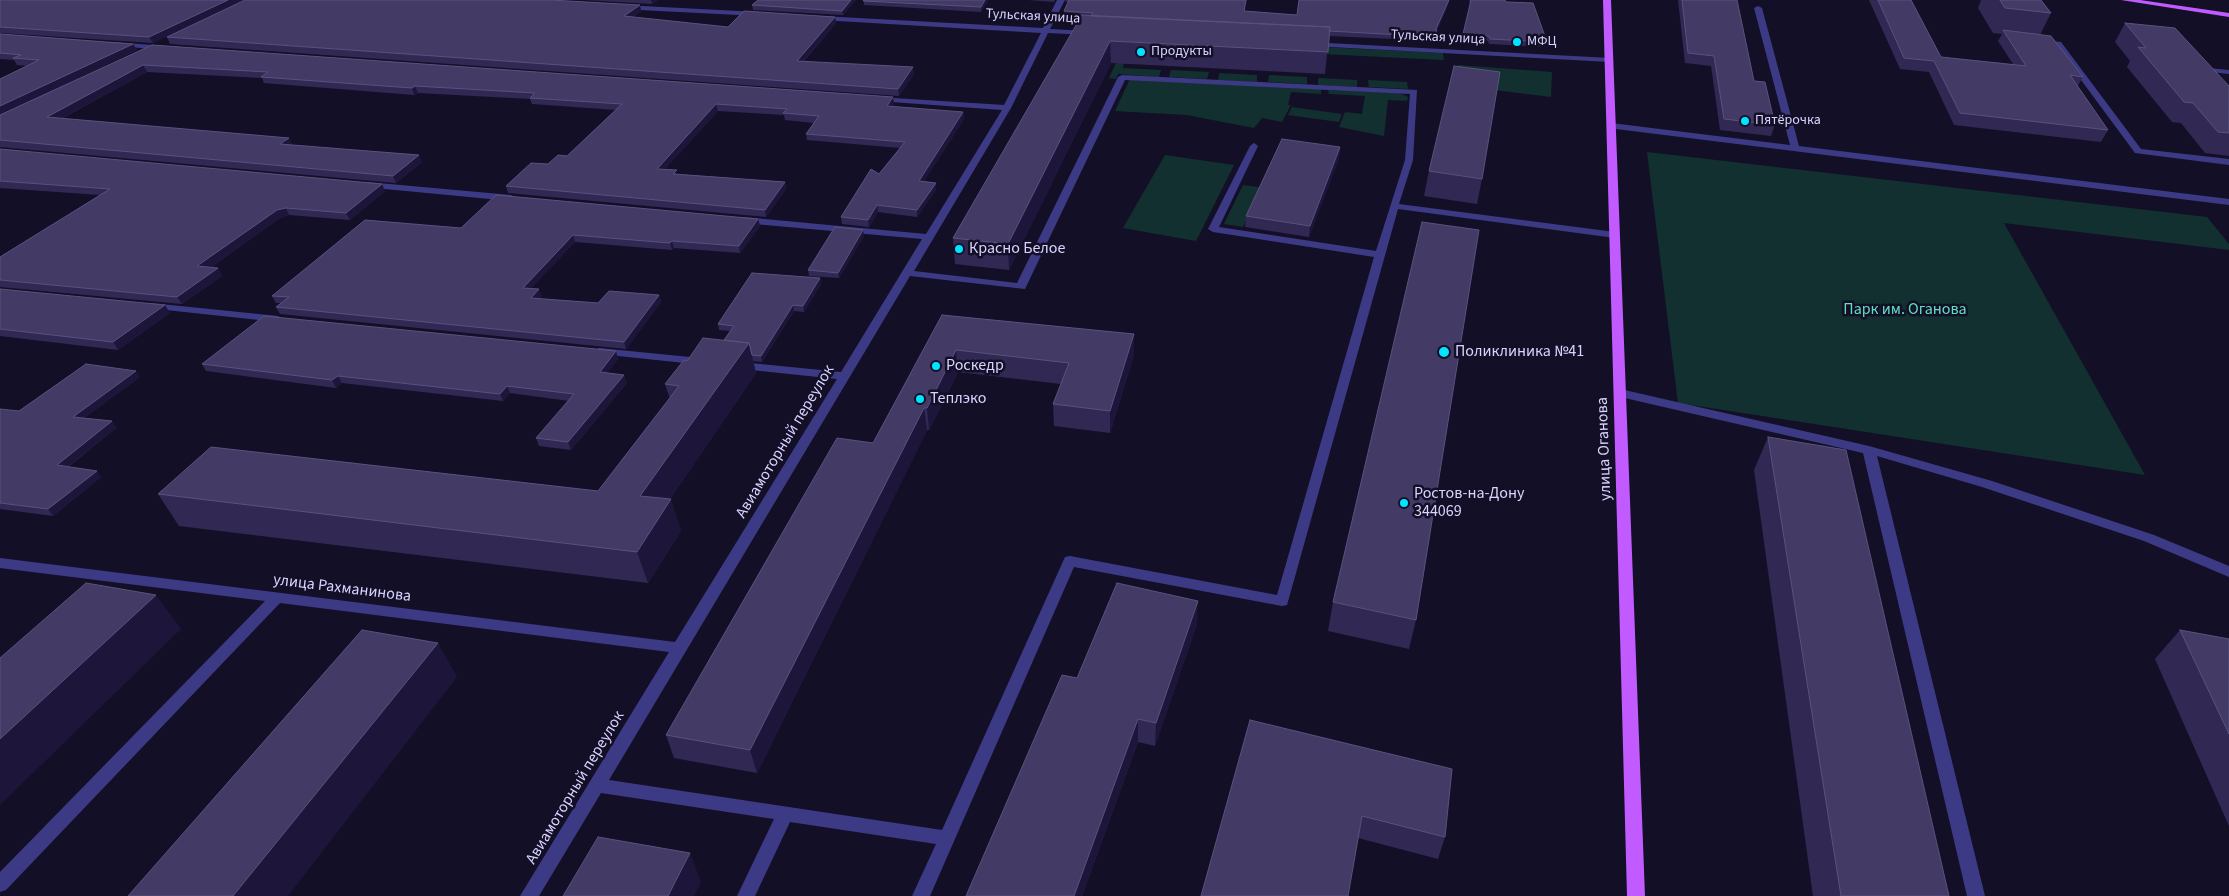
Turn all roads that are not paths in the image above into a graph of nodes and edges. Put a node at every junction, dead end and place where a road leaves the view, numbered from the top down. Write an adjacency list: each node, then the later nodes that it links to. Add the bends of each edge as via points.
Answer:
1 (1062, 0): 11 (street, Авиамоторный переулок)
2 (1607, 0): 20 (main road, улица Оганова)
3 (2125, 0): 9 (main road)
4 (2166, 0): 7 (main road)
5 (618, 6): 8 (street)
6 (1758, 8): 27 (street)
7 (2229, 9)
8 (764, 15)
9 (2229, 15)
10 (812, 18): 11 (street, Тульская улица)
11 (1047, 31): 12 (street, Тульская улица); 24 (street, Авиамоторный переулок)
12 (1096, 33)
13 (170, 39): 17 (street)
14 (2032, 41): 28 (street, via 2058,44 2138,151)
15 (105, 43): 17 (street)
16 (1301, 43): 20 (street, Тульская улица)
17 (153, 47): 18 (street); 19 (street)
18 (173, 48)
19 (135, 55)
20 (1610, 60): 25 (main road, улица Оганова)
21 (2229, 72): 22 (street, via 2201,69)
22 (2212, 81)
23 (868, 98): 24 (street)
24 (1008, 108): 37 (street, Авиамоторный переулок)
25 (1611, 126): 27 (street); 36 (main road, улица Оганова)
26 (1254, 146): 38 (street, via 1213,229)
27 (1795, 149): 33 (street)
28 (2217, 160): 29 (street); 30 (street)
29 (2229, 162)
30 (2229, 174)
31 (356, 184): 32 (street)
32 (524, 200)
33 (2229, 202)
34 (1394, 206): 36 (street); 38 (street); 39 (street, via 1409,160 1414,92 1122,77 1022,287)
35 (732, 219): 37 (street)
36 (1615, 235): 44 (main road, улица Оганова)
37 (929, 237): 39 (street, Авиамоторный переулок)
38 (1380, 255): 54 (street, via 1282,601 1070,560)
39 (908, 273): 43 (street, Авиамоторный переулок)
40 (139, 305): 41 (street)
41 (288, 320)
42 (587, 350): 43 (street)
43 (845, 376): 51 (street, Авиамоторный переулок)
44 (1620, 393): 45 (street); 59 (main road, улица Оганова)
45 (1869, 450): 47 (street, via 1987,484 2149,538); 60 (street)
46 (0, 563): 48 (street, улица Рахманинова)
47 (2229, 572)
48 (95, 576): 49 (street); 50 (street, улица Рахманинова)
49 (80, 589)
50 (276, 599): 51 (street, улица Рахманинова); 55 (street)
51 (680, 648): 52 (street, Авиамоторный переулок)
52 (596, 785): 53 (street); 56 (street, Авиамоторный переулок)
53 (785, 814): 54 (street); 57 (street)
54 (947, 838): 58 (street)
55 (0, 884)
56 (529, 896)
57 (746, 896)
58 (921, 896)
59 (1636, 896)
60 (1976, 896)

